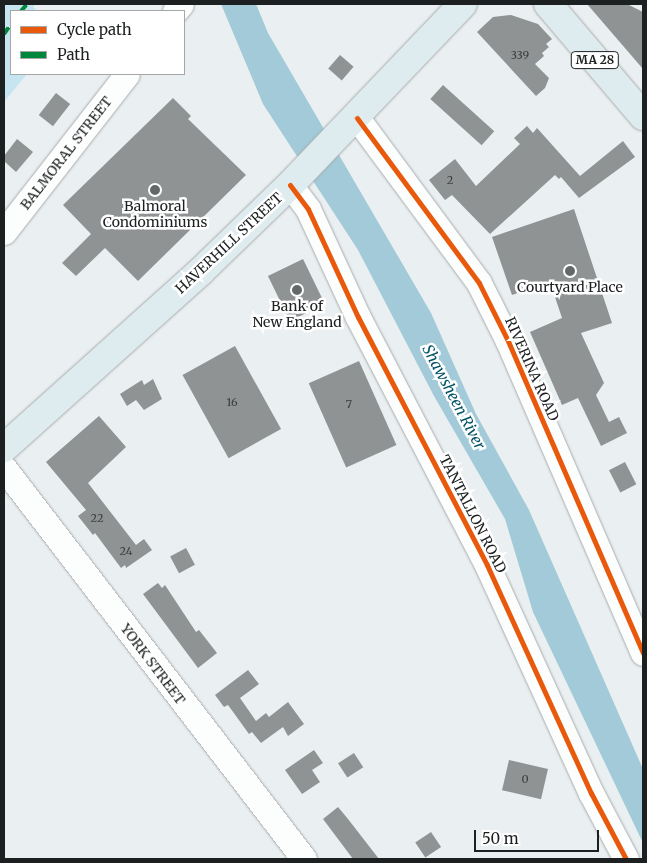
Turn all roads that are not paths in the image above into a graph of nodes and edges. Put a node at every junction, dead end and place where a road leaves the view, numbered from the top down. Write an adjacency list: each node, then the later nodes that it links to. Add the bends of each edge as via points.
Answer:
1 (463, 4): 5 (main road, HAVERHILL STREET)
2 (548, 4): 4 (main road, MA 28)
3 (126, 75): 7 (street, BALMORAL STREET)
4 (643, 116)
5 (349, 126): 6 (main road, HAVERHILL STREET); 10 (street, RIVERINA ROAD, via 479,283 508,341)
6 (295, 180): 8 (main road, HAVERHILL STREET, via 200,272); 12 (street, TANTALLON ROAD, via 358,317 487,565 591,793)
7 (4, 232)
8 (4, 448)
9 (4, 468): 11 (street, YORK STREET)
10 (643, 653)
11 (304, 859)
12 (626, 859)

